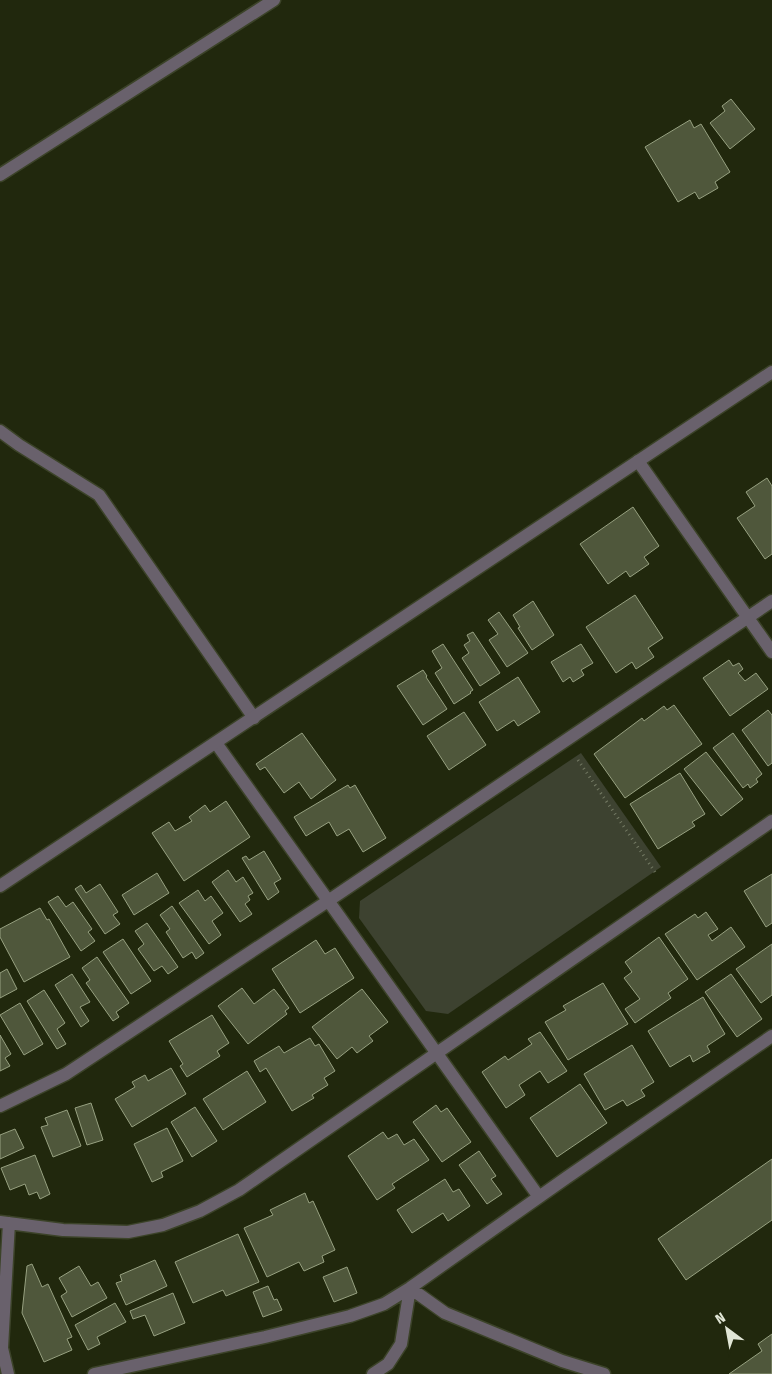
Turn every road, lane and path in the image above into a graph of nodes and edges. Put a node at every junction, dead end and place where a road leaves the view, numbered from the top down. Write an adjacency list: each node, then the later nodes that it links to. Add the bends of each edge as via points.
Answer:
1 (274, 0): 2 (street)
2 (0, 175)
3 (772, 372): 5 (street)
4 (0, 431): 9 (street, via 100,495)
5 (638, 461): 7 (street); 9 (street)
6 (772, 601): 7 (street)
7 (747, 618): 8 (street); 10 (street)
8 (772, 652)
9 (254, 718): 11 (street)
10 (565, 741): 14 (path); 15 (street)
11 (216, 742): 13 (street); 15 (street)
12 (772, 821): 14 (street)
13 (0, 886)
14 (669, 892): 17 (street)
15 (328, 901): 17 (street); 18 (street, via 66,1074)
16 (772, 1036): 19 (street)
17 (437, 1053): 19 (street); 20 (street, via 239,1190 200,1211 163,1225 128,1232 63,1230)
18 (0, 1106)
19 (539, 1198): 21 (street)
20 (5, 1222): 22 (street, via 2,1348)
21 (410, 1288): 23 (street, via 384,1304 350,1316 256,1340); 24 (street, via 401,1344 388,1364); 25 (street, via 445,1313 562,1361)
22 (8, 1374)
23 (94, 1374)
24 (373, 1374)
25 (604, 1374)

